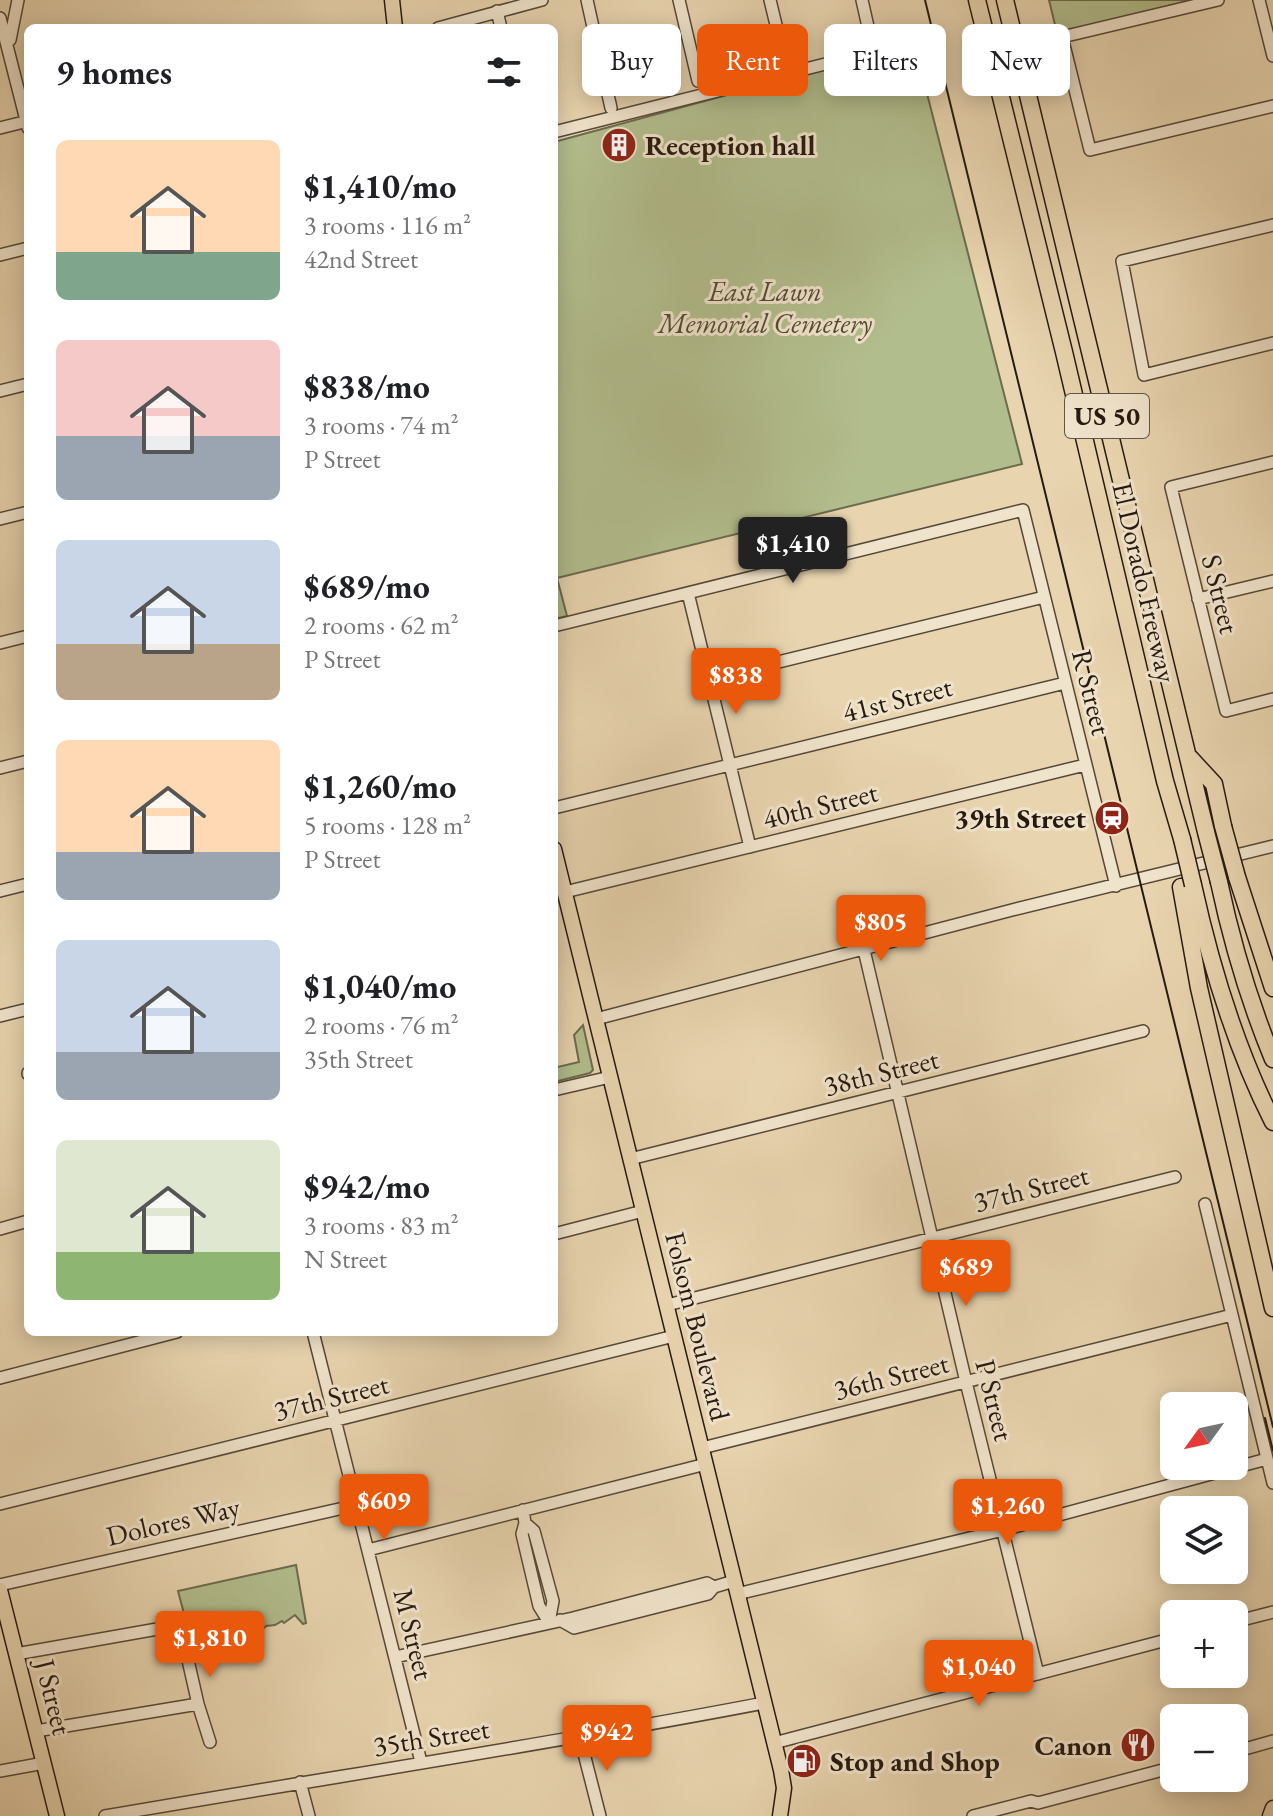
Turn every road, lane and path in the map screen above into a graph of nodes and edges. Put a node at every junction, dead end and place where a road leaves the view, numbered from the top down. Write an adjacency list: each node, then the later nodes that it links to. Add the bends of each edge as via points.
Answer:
1 (18, 0): 19 (street)
2 (392, 0): 14 (main road)
3 (542, 0): 12 (street)
4 (587, 0): 24 (street)
5 (679, 0): 22 (street)
6 (770, 0): 17 (street)
7 (862, 0): 18 (street)
8 (977, 0): 59 (highway, El Dorado Freeway / US 50)
9 (1005, 0): 48 (highway, El Dorado Freeway / US 50)
10 (1218, 0): 23 (street, via 1062,37 1090,150)
11 (1259, 0): 20 (street)
12 (497, 11): 15 (street); 16 (street)
13 (0, 18): 19 (street)
14 (395, 24)
15 (452, 24)
16 (500, 24)
17 (776, 24)
18 (867, 24)
19 (9, 53): 25 (street)
20 (1273, 56)
21 (824, 64): 28 (street)
22 (697, 77)
23 (1273, 106)
24 (611, 108)
25 (24, 111)
26 (24, 124): 27 (street)
27 (0, 128)
28 (558, 131)
29 (1273, 225): 32 (street, via 1122,261 1144,375)
30 (24, 249): 31 (street)
31 (0, 255)
32 (1273, 343)
33 (24, 385): 34 (street)
34 (0, 391)
35 (1273, 462): 41 (street, S Street, via 1171,487)
36 (24, 513): 37 (street)
37 (0, 519)
38 (1273, 581): 41 (street)
39 (688, 593): 40 (street, R Street, via 1023,510); 42 (street); 45 (street)
40 (1044, 597): 45 (street); 46 (street, R Street)
41 (1198, 599): 47 (street, S Street, via 1226,711)
42 (558, 625)
43 (24, 637): 44 (street)
44 (0, 643)
45 (709, 679): 50 (street)
46 (1065, 683): 50 (street, 41st Street); 51 (street, R Street)
47 (1273, 699)
48 (1188, 756): 63 (highway, bridge, via 1214,784); 68 (highway, El Dorado Freeway / US 50, bridge, via 1230,934)
49 (24, 762): 52 (street)
50 (730, 765): 53 (street, 41st Street); 55 (street)
51 (1085, 765): 55 (street, 40th Street); 58 (street, R Street)
52 (0, 768)
53 (558, 807)
54 (1273, 846): 58 (street)
55 (750, 847): 61 (street, 40th Street)
56 (558, 877): 61 (main road, Folsom Boulevard)
57 (24, 885): 60 (street)
58 (1116, 886): 62 (street)
59 (1187, 886): 72 (highway, via 1232,1027); 82 (highway, via 1199,988)
60 (0, 891)
61 (565, 892): 66 (main road, Folsom Boulevard)
62 (864, 950): 66 (street); 71 (street, P Street)
63 (1273, 988)
64 (24, 1010): 65 (street)
65 (0, 1016)
66 (596, 1019): 69 (main road, Folsom Boulevard)
67 (1143, 1031): 71 (street, 38th Street)
68 (1273, 1059)
69 (610, 1077): 70 (street); 73 (main road, Folsom Boulevard)
70 (558, 1089)
71 (896, 1092): 73 (street, 38th Street); 80 (street, P Street)
72 (1273, 1122)
73 (630, 1159): 76 (main road, Folsom Boulevard)
74 (1175, 1177): 80 (street, 37th Street)
75 (1205, 1204): 83 (street)
76 (643, 1211): 79 (street); 81 (main road, Folsom Boulevard)
77 (24, 1222): 78 (street)
78 (0, 1229)
79 (558, 1233)
80 (931, 1238): 81 (street, 37th Street); 88 (street, P Street)
81 (667, 1305): 86 (main road, Folsom Boulevard)
82 (1273, 1308)
83 (1232, 1315): 88 (street, 36th Street); 91 (street)
84 (162, 1336): 87 (street)
85 (314, 1336): 89 (street, M Street)
86 (674, 1336): 89 (street, 37th Street); 90 (main road, Folsom Boulevard)
87 (0, 1378)
88 (966, 1382): 90 (street, 36th Street); 97 (street, P Street)
89 (336, 1420): 94 (street, 37th Street); 95 (street, M Street)
90 (702, 1448): 92 (main road, Folsom Boulevard)
91 (1267, 1459): 93 (street); 97 (street)
92 (706, 1464): 96 (street); 100 (main road, Folsom Boulevard)
93 (1273, 1483)
94 (0, 1504)
95 (357, 1505): 98 (street, M Street); 99 (street, Dolores Way)
96 (523, 1510): 98 (street); 103 (street, via 522,1534 539,1606)
97 (1003, 1530): 100 (street); 107 (street, P Street)
98 (368, 1550): 106 (street, M Street)
99 (0, 1587): 105 (main road, J Street)
100 (736, 1587): 103 (street, via 714,1587 708,1594 574,1628); 108 (main road, Folsom Boulevard)
101 (1273, 1612): 102 (street)
102 (1248, 1618)
103 (555, 1621): 106 (street)
104 (1160, 1642): 107 (street)
105 (10, 1649): 109 (street, via 180,1625); 110 (main road, J Street)
106 (395, 1657): 116 (street, M Street)
107 (1038, 1674): 114 (street)
108 (764, 1703): 111 (street, 35th Street); 114 (main road, Folsom Boulevard)
109 (198, 1704): 110 (street); 113 (street)
110 (36, 1731): 117 (main road, J Street)
111 (580, 1738): 116 (street, 35th Street); 126 (street)
112 (1273, 1741): 115 (street)
113 (210, 1742)
114 (774, 1743): 127 (main road, Folsom Boulevard, via 784,1788)
115 (1248, 1748)
116 (421, 1762): 120 (street, 35th Street)
117 (44, 1763): 118 (street); 123 (main road, J Street)
118 (0, 1771)
119 (1160, 1771): 122 (street)
120 (300, 1782): 124 (street, 35th Street); 125 (street)
121 (1273, 1808): 129 (main road)
122 (1040, 1809): 128 (street, via 1031,1801)
123 (57, 1816)
124 (105, 1816)
125 (309, 1816)
126 (600, 1816)
127 (780, 1816)
128 (973, 1816)
129 (1270, 1816)

